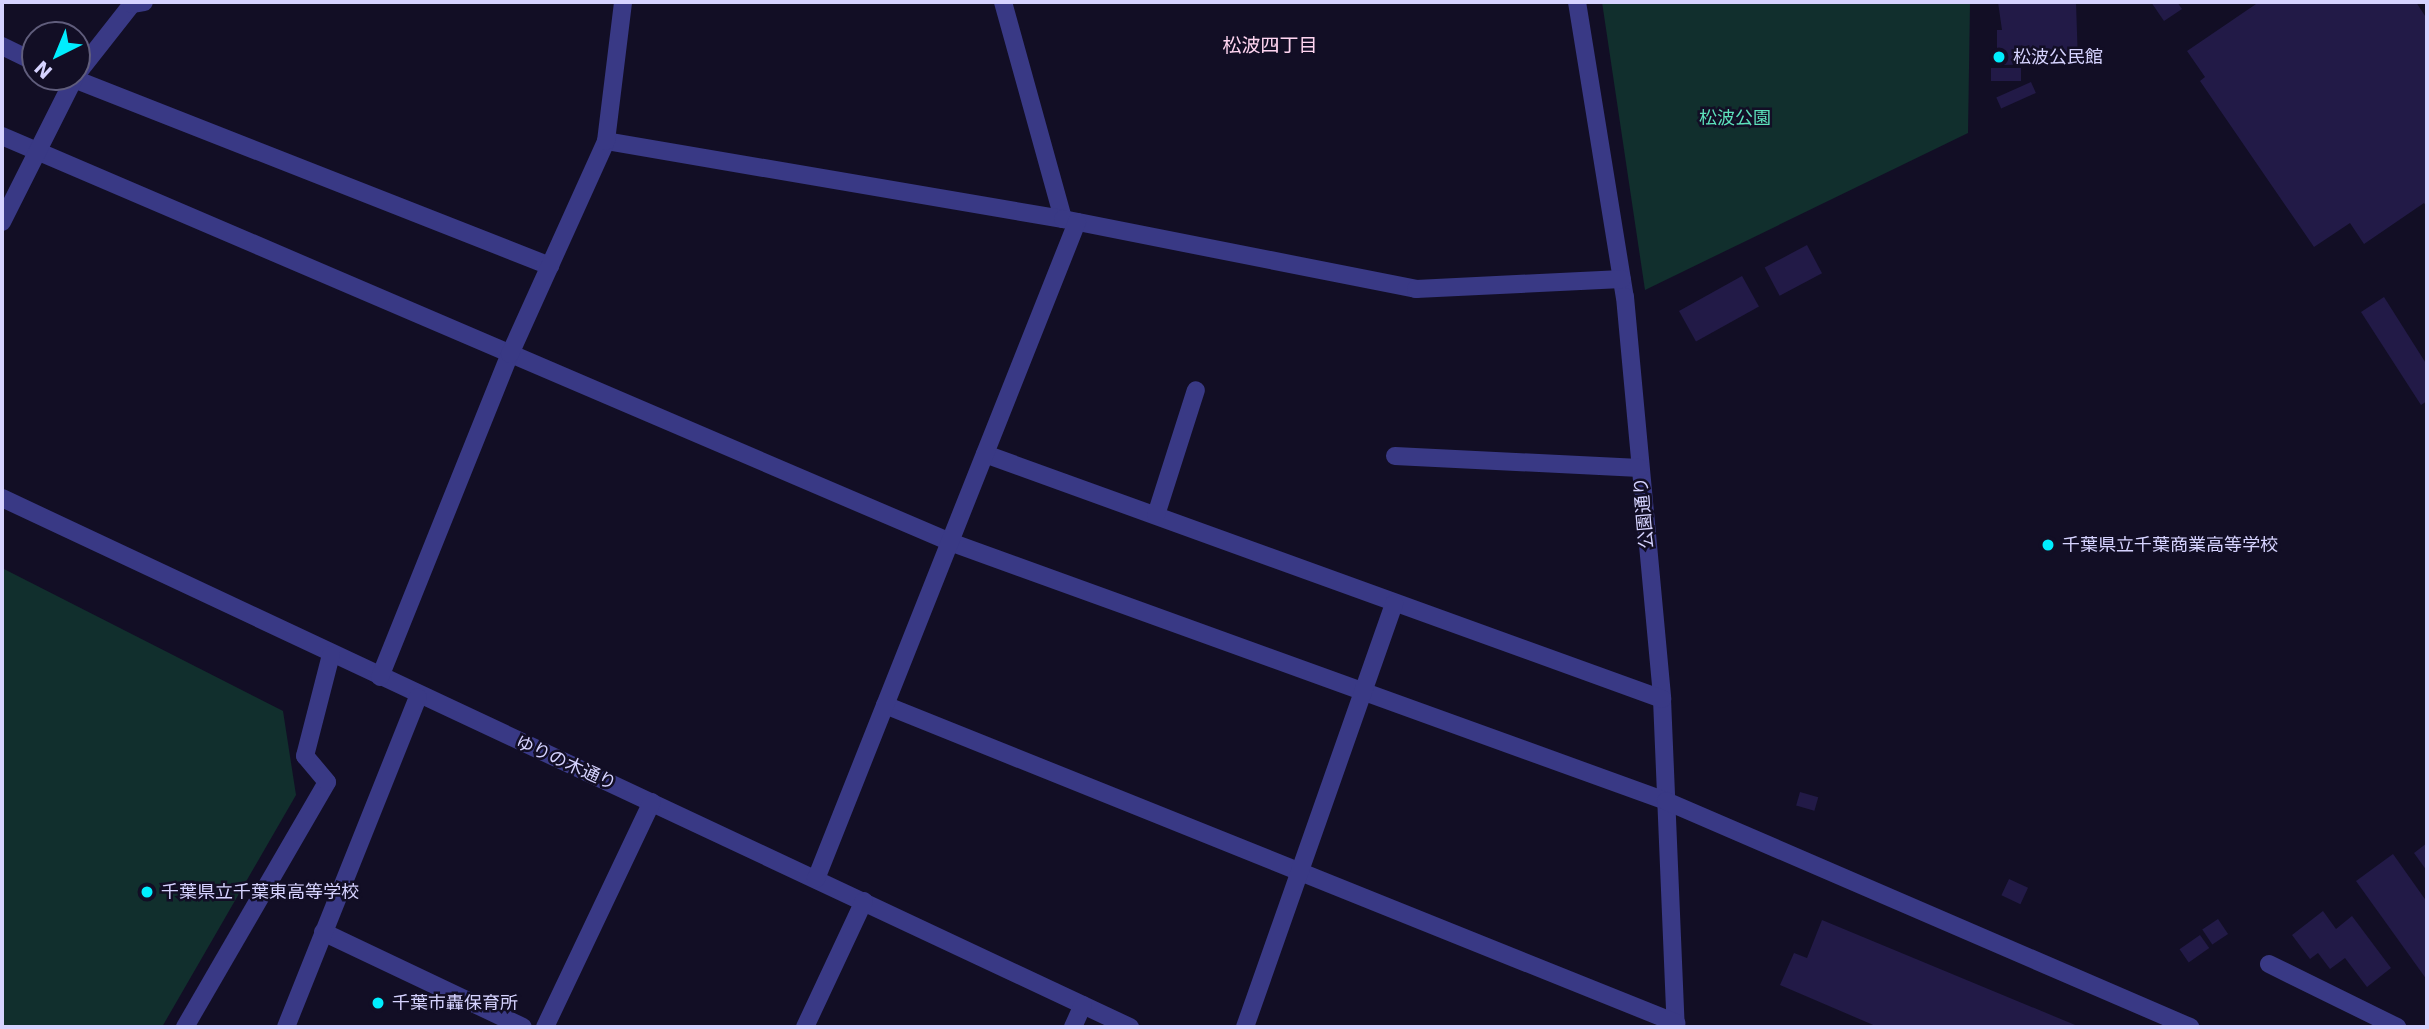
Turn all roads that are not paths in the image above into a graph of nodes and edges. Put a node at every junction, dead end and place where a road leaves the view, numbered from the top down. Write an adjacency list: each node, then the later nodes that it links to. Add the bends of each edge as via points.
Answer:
1 (623, 2): 11 (street)
2 (1003, 2): 13 (street)
3 (1577, 2): 16 (street, 公園通り)
4 (136, 3): 7 (street)
5 (2, 46): 6 (street)
6 (21, 55)
7 (91, 56)
8 (91, 84): 15 (street)
9 (66, 91): 12 (street)
10 (2, 136): 12 (street)
11 (606, 141): 13 (street); 15 (street)
12 (36, 154): 14 (street); 17 (street)
13 (1070, 220): 16 (street, via 1416,289); 19 (street)
14 (2, 222)
15 (550, 267): 17 (street)
16 (1622, 279): 21 (street, 公園通り)
17 (510, 354): 24 (street); 27 (street)
18 (1196, 390): 23 (street)
19 (985, 454): 23 (street); 24 (street)
20 (1395, 456): 21 (street)
21 (1640, 468): 30 (street, 公園通り)
22 (2, 498): 26 (street, ゆりの木通り)
23 (1156, 515): 25 (street)
24 (950, 542): 28 (street); 31 (street)
25 (1394, 603): 28 (street); 30 (street)
26 (331, 656): 27 (street, ゆりの木通り); 41 (street, via 305,756 327,782)
27 (380, 677): 29 (street, ゆりの木通り)
28 (1363, 692): 33 (street); 34 (street)
29 (418, 697): 32 (street, ゆりの木通り); 37 (street)
30 (1662, 699): 33 (street, 公園通り)
31 (885, 705): 34 (street); 35 (street)
32 (652, 802): 35 (street, ゆりの木通り); 44 (street)
33 (1666, 802): 40 (street, 公園通り); 49 (street)
34 (1300, 871): 40 (street); 48 (street)
35 (816, 879): 36 (street, ゆりの木通り)
36 (864, 901): 39 (street, ゆりの木通り); 45 (street)
37 (323, 932): 42 (street); 43 (street)
38 (2269, 964): 50 (street)
39 (1083, 1005): 46 (street); 47 (street, ゆりの木通り)
40 (1676, 1025)
41 (185, 1027)
42 (286, 1027)
43 (523, 1027)
44 (545, 1027)
45 (805, 1027)
46 (1073, 1027)
47 (1130, 1027)
48 (1245, 1027)
49 (2190, 1027)
50 (2397, 1027)

